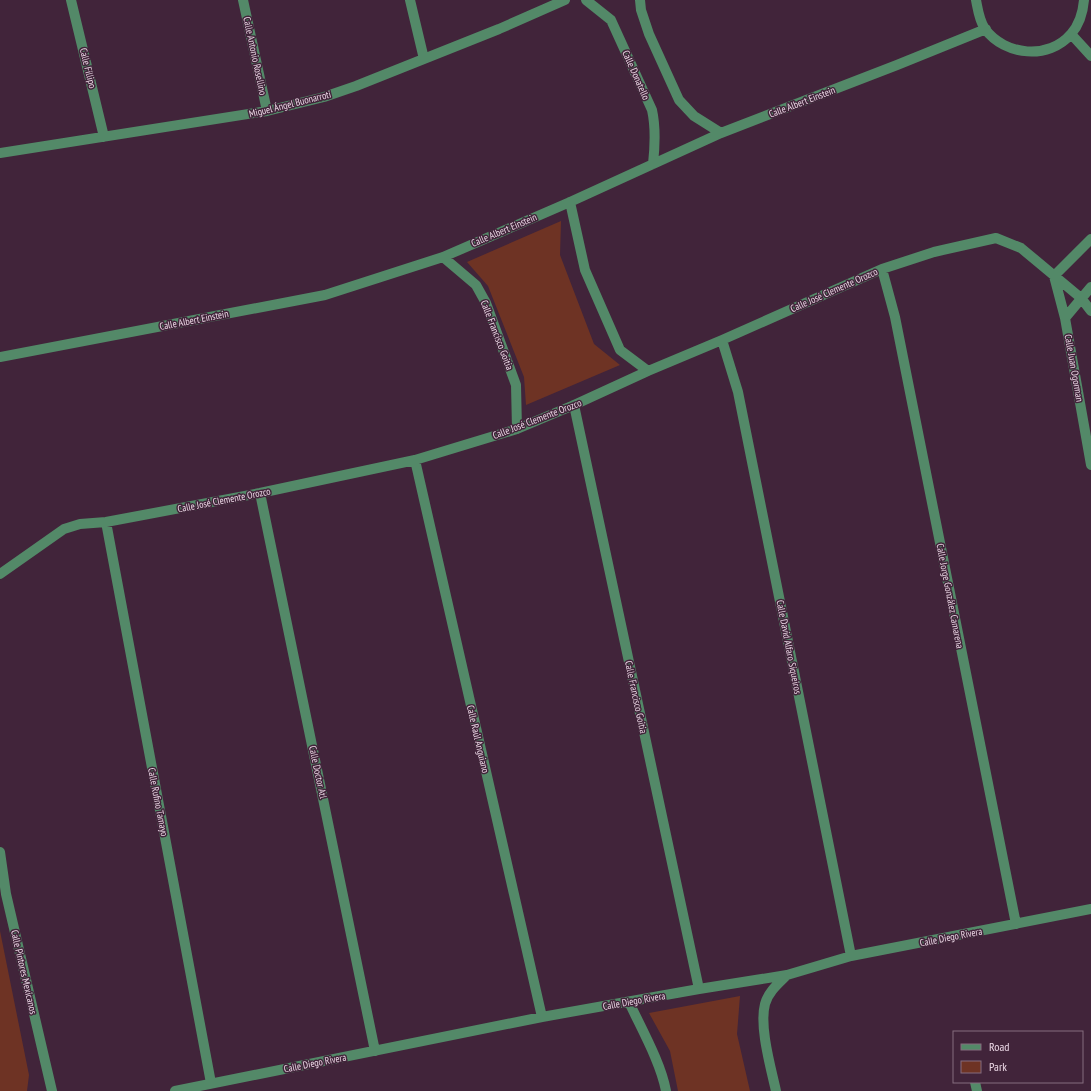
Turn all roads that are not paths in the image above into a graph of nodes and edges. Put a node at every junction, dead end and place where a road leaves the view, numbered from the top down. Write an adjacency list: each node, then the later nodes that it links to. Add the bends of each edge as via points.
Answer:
1 (71, 0): 15 (street, Calle Fillipo)
2 (244, 0): 13 (street, Calle Antonio Rosellino)
3 (410, 0): 12 (street)
4 (565, 0): 12 (street, Miguel Ángel Buonarroti)
5 (586, 0): 17 (street, Calle Donatello, via 611,20 652,110 655,142)
6 (640, 0): 14 (street, via 649,34 680,100 694,116)
7 (976, 0): 9 (street, via 978,14)
8 (1084, 0): 10 (street, via 1080,19)
9 (986, 29): 10 (street, via 999,43 1018,51 1037,52 1056,46); 14 (street, Calle Albert Einstein)
10 (1071, 34): 11 (street)
11 (1091, 56)
12 (424, 59): 13 (street, Miguel Ángel Buonarroti, via 356,86)
13 (267, 111): 15 (street, Miguel Ángel Buonarroti)
14 (721, 133): 17 (street, Calle Albert Einstein)
15 (104, 137): 16 (street, Miguel Ángel Buonarroti)
16 (0, 153)
17 (653, 164): 18 (street, Calle Albert Einstein)
18 (570, 202): 20 (street, Calle Albert Einstein); 29 (street, via 585,270 620,350)
19 (1091, 239): 22 (street)
20 (443, 257): 28 (street, Calle Albert Einstein, via 326,295); 31 (street, Calle Francisco Goitia, via 476,285 486,302 516,385)
21 (882, 269): 22 (street, Calle José Clemente Orozco, via 934,252 996,238 1021,248); 27 (street, Calle José Clemente Orozco); 41 (street, Calle Jorge González Camarena, via 895,317)
22 (1054, 276): 24 (street, Calle José Clemente Orozco); 26 (street, Calle Juan Ogorman)
23 (1091, 287): 24 (street)
24 (1081, 298): 25 (street, Calle José Clemente Orozco); 26 (street)
25 (1091, 311)
26 (1065, 318): 32 (street, Calle Juan Ogorman)
27 (722, 340): 29 (street, Calle José Clemente Orozco); 42 (street, Calle David Alfaro Siqueiros, via 738,392)
28 (0, 357)
29 (648, 371): 30 (street, Calle José Clemente Orozco)
30 (574, 405): 31 (street, Calle José Clemente Orozco); 44 (street, Calle Francisco Goitia)
31 (516, 429): 33 (street, Calle José Clemente Orozco)
32 (1088, 436): 34 (street, Calle Juan Ogorman)
33 (415, 460): 35 (street, Calle José Clemente Orozco); 46 (street, Calle Raúl Anguiano)
34 (1091, 465)
35 (260, 493): 36 (street, Calle José Clemente Orozco); 47 (street, Calle Doctor Atl)
36 (106, 522): 37 (street, Calle José Clemente Orozco, via 80,524 64,529); 48 (street, Calle Rufino Tamayo)
37 (0, 574)
38 (0, 852): 39 (street, Calle Pintores Mexicanos)
39 (3, 893): 49 (street, Calle Pintores Mexicanos)
40 (1091, 909): 41 (street, Calle Diego Rivera)
41 (1016, 924): 42 (street, Calle Diego Rivera)
42 (851, 956): 43 (street, Calle Diego Rivera)
43 (787, 975): 44 (street, Calle Diego Rivera); 52 (street, via 772,990 765,1004 764,1031)
44 (699, 989): 45 (street, Calle Diego Rivera)
45 (629, 1002): 46 (street, Calle Diego Rivera); 51 (street, via 647,1039)
46 (542, 1017): 47 (street, Calle Diego Rivera)
47 (375, 1051): 48 (street, Calle Diego Rivera)
48 (211, 1083): 50 (street, Calle Diego Rivera)
49 (52, 1091)
50 (176, 1091)
51 (666, 1091)
52 (776, 1091)

